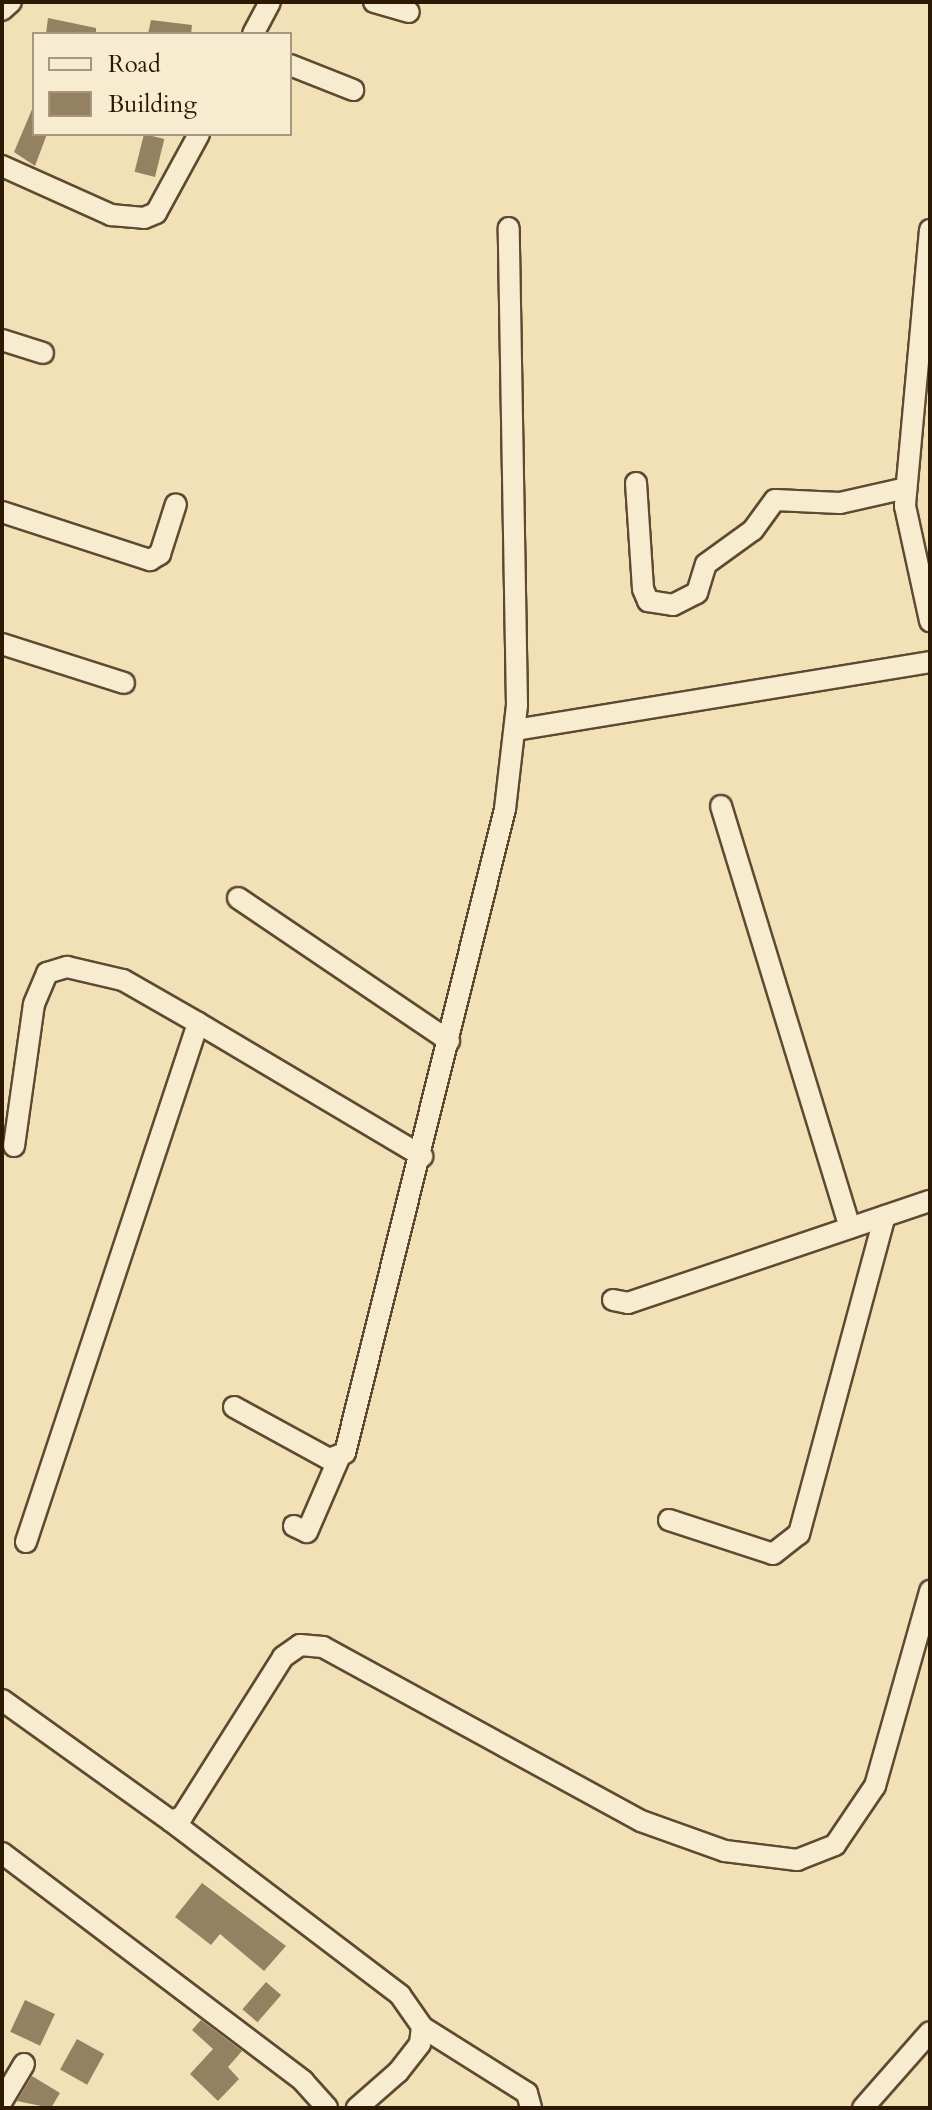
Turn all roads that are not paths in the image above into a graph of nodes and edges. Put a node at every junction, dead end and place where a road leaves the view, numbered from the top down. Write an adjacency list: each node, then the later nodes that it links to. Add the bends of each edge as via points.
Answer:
1 (374, 2): 3 (street)
2 (265, 3): 4 (street)
3 (409, 12)
4 (254, 32)
5 (292, 66): 6 (street)
6 (353, 90)
7 (198, 136): 8 (street, via 156,213 144,218 111,215)
8 (2, 166)
9 (509, 228): 21 (street)
10 (930, 230): 14 (street)
11 (2, 340): 12 (street)
12 (43, 353)
13 (636, 483): 14 (street, via 643,589 648,601 673,605 697,593 706,564 745,537 775,500 840,503)
14 (906, 488): 17 (street, via 911,555)
15 (176, 504): 16 (street, via 160,554 150,560)
16 (2, 512)
17 (930, 621)
18 (2, 644): 20 (street)
19 (930, 662): 21 (street)
20 (124, 683)
21 (515, 730): 25 (street, via 505,809)
22 (721, 806): 30 (street)
23 (238, 898): 25 (street)
24 (198, 1023): 26 (street, via 123,980 67,967 47,973 34,1004); 27 (street); 36 (street)
25 (449, 1041): 27 (street)
26 (14, 1146)
27 (422, 1156): 33 (street, via 376,1346)
28 (930, 1201): 29 (street)
29 (885, 1216): 30 (street); 34 (street, via 799,1534 773,1554)
30 (850, 1228): 31 (street, via 628,1303)
31 (613, 1300)
32 (234, 1407): 33 (street, via 286,1439)
33 (339, 1458): 35 (street, via 307,1532)
34 (669, 1520)
35 (294, 1526)
36 (26, 1542)
37 (930, 1591): 39 (street, via 875,1786 844,1836 812,1857 725,1851 641,1821 426,1697 323,1647 300,1645 283,1657 182,1817)
38 (2, 1700): 39 (street)
39 (171, 1821): 41 (street, via 400,1995)
40 (2, 1853): 45 (street, via 303,2081)
41 (422, 2027): 46 (street, via 420,2044 398,2072); 47 (street, via 527,2093)
42 (930, 2032): 48 (street)
43 (24, 2064): 44 (street)
44 (2, 2101)
45 (327, 2108)
46 (357, 2108)
47 (531, 2108)
48 (863, 2108)

